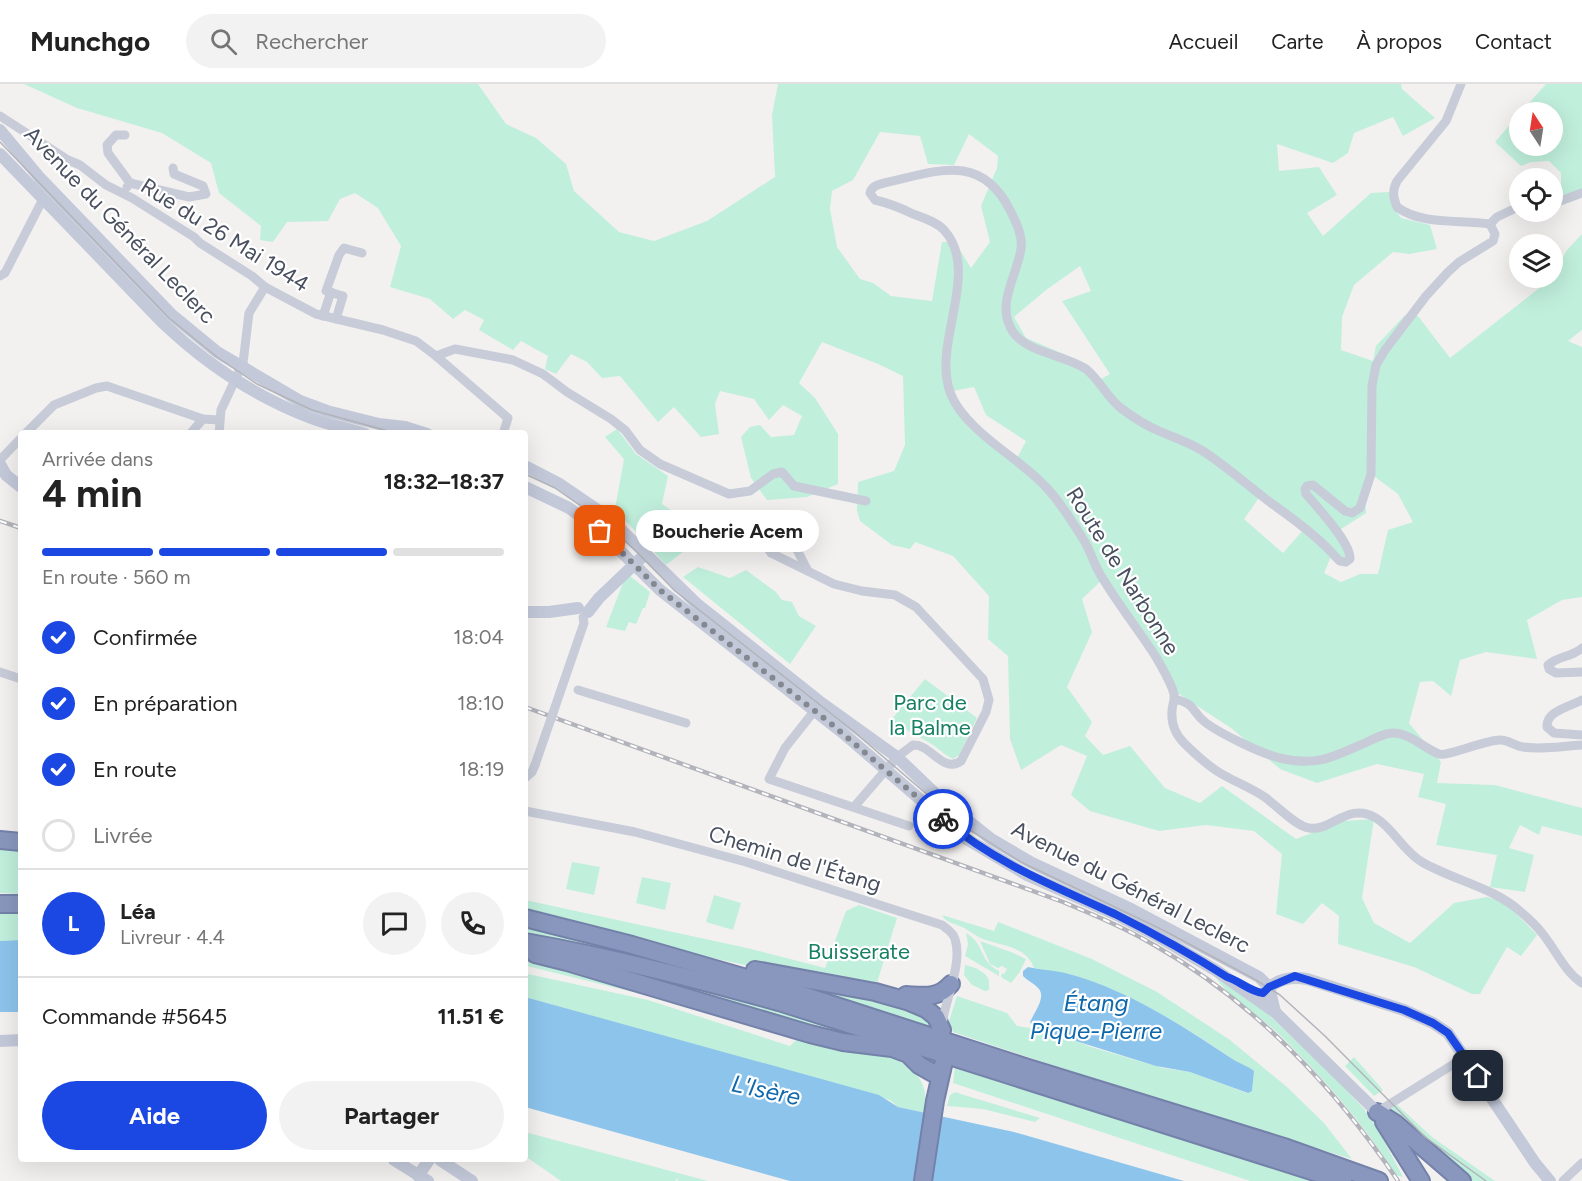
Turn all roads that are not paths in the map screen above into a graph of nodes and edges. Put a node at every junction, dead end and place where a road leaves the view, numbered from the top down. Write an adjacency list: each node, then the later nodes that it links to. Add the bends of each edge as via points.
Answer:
1 (1461, 84): 13 (street, via 1446,121 1397,180 1394,199 1397,207 1412,215)
2 (0, 116): 9 (street, Rue du 26 Mai 1944)
3 (0, 130): 21 (main road, Avenue du Général Leclerc, via 39,178 172,315 210,347)
4 (125, 135): 7 (street, Rue du 26 Mai 1944, via 116,135 107,145 108,153)
5 (0, 154): 10 (main road, Avenue du Général Leclerc)
6 (173, 168): 7 (street, Rue du 26 Mai 1944, via 174,174 203,186 206,194 189,197)
7 (130, 183): 9 (street, Rue du 26 Mai 1944)
8 (1582, 193): 11 (street)
9 (123, 195): 16 (street, Rue du 26 Mai 1944, via 194,237)
10 (43, 199): 15 (street, Avenue du Général Leclerc); 22 (main road, Avenue du Général Leclerc, via 175,334)
11 (1563, 200)
12 (1509, 211): 13 (street)
13 (1490, 224): 47 (street, Route de Narbonne, via 1495,234 1493,241 1448,272 1376,365 1371,474 1360,508 1352,513 1345,511 1313,485 1305,489 1351,552 1346,562 1206,453 1119,408 1086,369 1014,334 1006,309 1021,249 1016,222 994,187 972,173 956,169 871,189 875,200 939,225 947,233 959,269 946,361 950,392 976,428 1044,485 1056,500 1086,544 1114,598 1156,657)
14 (362, 253): 17 (street, via 344,248 341,251 326,291)
15 (0, 276)
16 (265, 287): 18 (street, Rue du 26 Mai 1944); 21 (street, via 249,313)
17 (331, 292): 18 (street); 19 (street, via 343,296)
18 (323, 316): 19 (street, Rue du 26 Mai 1944)
19 (336, 319): 20 (street, Rue du 26 Mai 1944, via 401,335)
20 (436, 356): 30 (street, Rue du 26 Mai 1944, via 508,418); 36 (street, via 455,350 513,360 533,369 611,419 640,450 660,464 729,494 750,491 782,472 794,486)
21 (243, 365): 22 (street); 29 (main road, Avenue du Général Leclerc, via 300,401 327,411)
22 (236, 381): 24 (street); 28 (main road, Avenue du Général Leclerc, via 313,419)
23 (203, 419): 24 (street); 25 (street, via 107,386 54,405); 26 (street)
24 (219, 420): 27 (street)
25 (29, 430)
26 (193, 430)
27 (219, 430)
28 (351, 430)
29 (414, 430)
30 (504, 430)
31 (18, 441): 32 (street)
32 (0, 462): 34 (main road, via 6,476)
33 (528, 468): 37 (main road, Avenue du Général Leclerc, via 608,517)
34 (18, 485)
35 (528, 488): 38 (main road, Avenue du Général Leclerc, via 585,520)
36 (866, 501)
37 (645, 554): 38 (main road); 53 (main road, Avenue du Général Leclerc, via 697,604)
38 (635, 565): 41 (main road); 49 (main road, Avenue du Général Leclerc, via 660,590)
39 (808, 571): 39 (street, via 790,528 780,523 767,528 763,541 771,553); 53 (street, via 834,584 896,595 916,607 983,680 989,700 986,712 962,761 956,765 945,763 918,744)
40 (528, 612): 41 (main road)
41 (582, 612): 55 (street, bridge, via 584,623)
42 (1582, 648): 44 (street, via 1548,665 1556,674)
43 (0, 672): 45 (street)
44 (1582, 672)
45 (18, 678)
46 (578, 690): 50 (street)
47 (1175, 699): 52 (street, via 1188,702 1204,722 1237,740 1278,758 1305,762 1324,761 1394,733 1438,754 1501,740 1522,747); 67 (street, Route de Narbonne, via 1175,732 1219,773 1264,797 1310,829 1347,814 1360,813 1378,819 1419,861 1482,888 1516,908 1541,932 1570,974)
48 (1582, 700): 51 (street, via 1551,714 1547,727 1554,733)
49 (815, 710): 54 (main road, Avenue du Général Leclerc); 56 (street, via 785,748 769,779)
50 (686, 723)
51 (1582, 735)
52 (1582, 745)
53 (897, 757): 54 (street); 70 (main road, Avenue du Général Leclerc, via 941,799 1012,852 1260,977)
54 (885, 770): 56 (street); 70 (main road, Avenue du Général Leclerc, via 980,848)
55 (528, 775)
56 (854, 807): 58 (street)
57 (528, 812): 68 (street, Chemin de l'Étang, via 635,832 746,862 942,925 956,940)
58 (909, 826)
59 (0, 840): 60 (highway)
60 (18, 842)
61 (0, 904): 62 (highway)
62 (18, 904)
63 (528, 919): 64 (highway)
64 (571, 929): 69 (highway, via 713,962); 84 (highway, via 791,991 1284,1147)
65 (528, 943): 87 (highway, via 693,978 790,1005)
66 (528, 953): 75 (highway, via 810,1034 892,1048 908,1054)
67 (1582, 983)
68 (951, 984): 69 (highway, via 943,993 926,997); 71 (street, Chemin de l'Étang)
69 (875, 992): 71 (highway, via 926,1009 936,1017)
70 (1270, 996): 74 (main road, via 1295,976 1307,979 1433,1023 1448,1033); 77 (main road, Avenue du Général Leclerc)
71 (942, 1030)
72 (18, 1040): 73 (main road)
73 (0, 1041)
74 (1465, 1057): 77 (street); 90 (main road, via 1534,1164)
75 (919, 1065): 76 (highway); 76 (highway, via 933,1073 944,1065)
76 (935, 1101): 86 (highway)
77 (1377, 1112): 88 (highway); 89 (highway)
78 (397, 1162): 83 (main road)
79 (428, 1162): 83 (main road)
80 (443, 1162): 85 (main road)
81 (1582, 1163): 82 (street)
82 (1566, 1177)
83 (423, 1179)
84 (1373, 1179)
85 (472, 1181)
86 (923, 1181)
87 (1343, 1181)
88 (1421, 1181)
89 (1462, 1181)
90 (1550, 1181)

